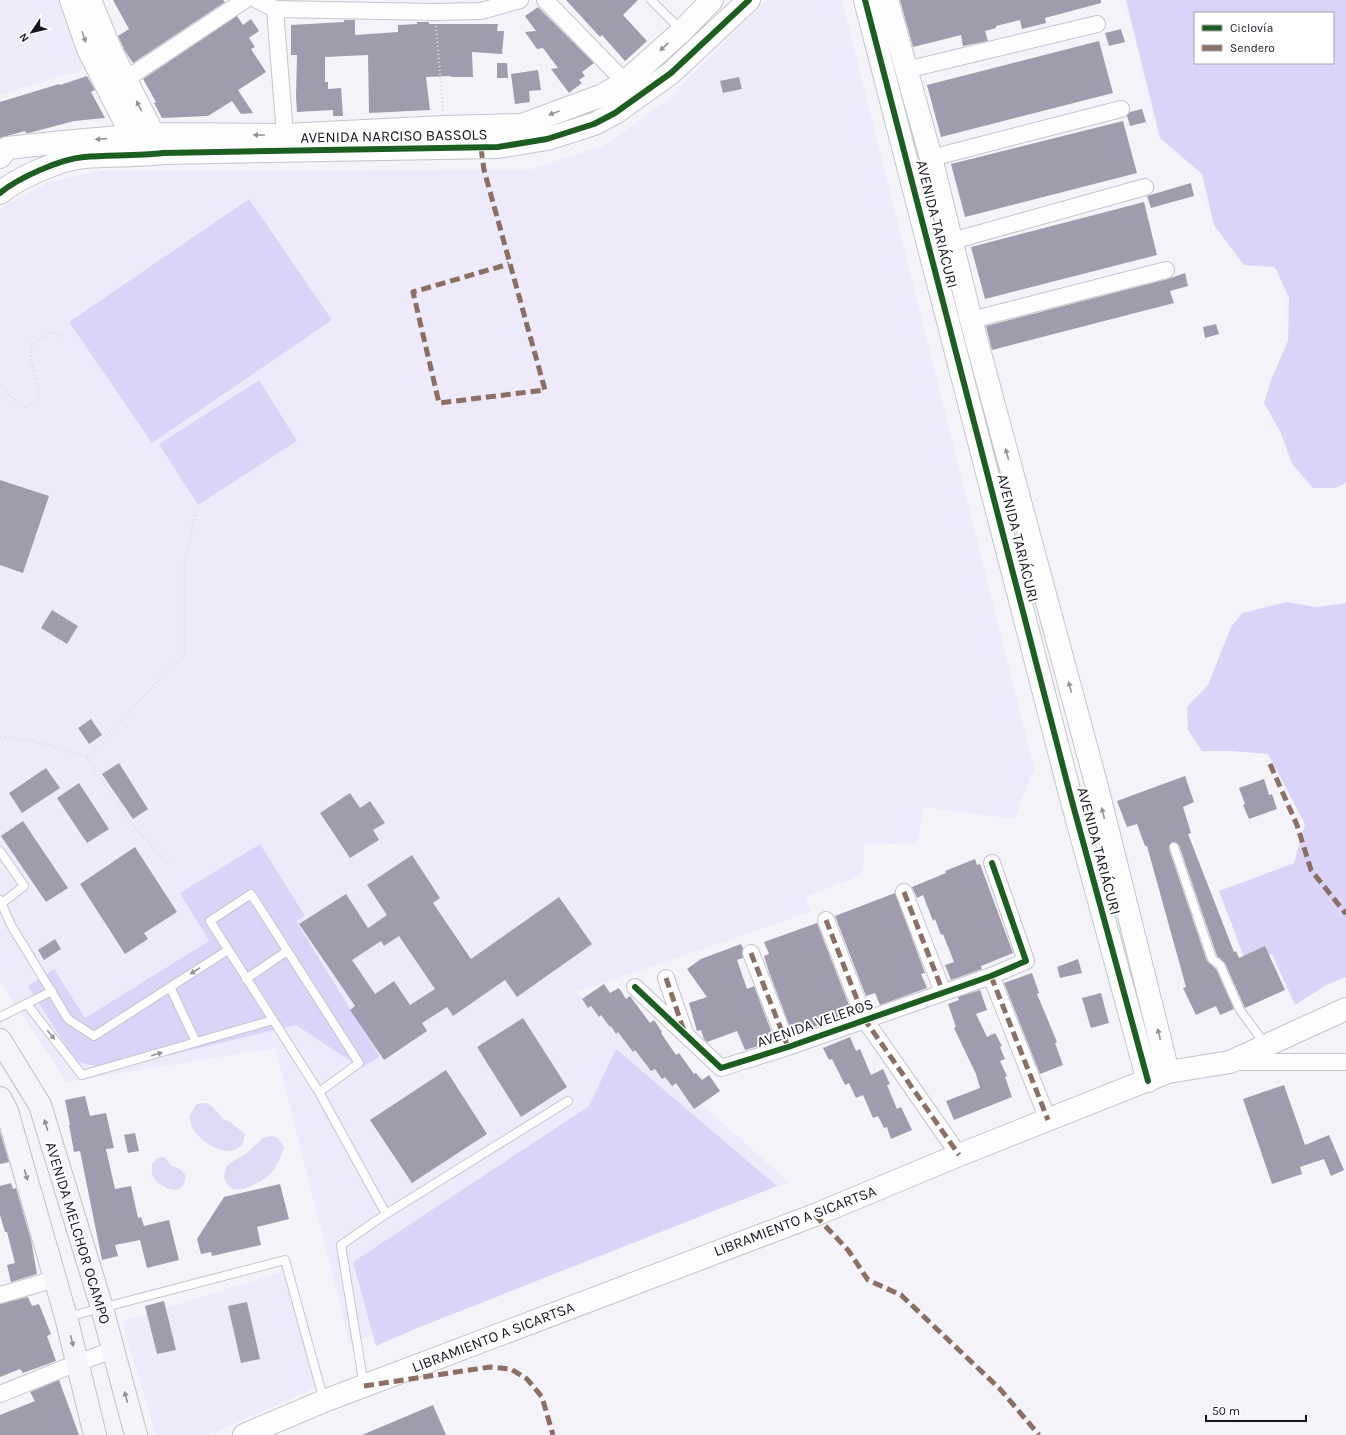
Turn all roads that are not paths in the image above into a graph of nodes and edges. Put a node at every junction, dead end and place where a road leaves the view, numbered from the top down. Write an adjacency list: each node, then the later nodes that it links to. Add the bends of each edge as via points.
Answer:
1 (71, 0): 24 (street, one-way to 24, via 88,49)
2 (90, 0): 17 (street)
3 (245, 0): 17 (street)
4 (257, 0): 13 (street)
5 (520, 0): 12 (street, via 481,11)
6 (545, 0): 18 (street)
7 (651, 0): 15 (lane)
8 (712, 0): 15 (street, AVENIDA NARCISO BASSOLS)
9 (749, 0): 21 (street, AVENIDA NARCISO BASSOLS, via 671,73 615,113)
10 (865, 0): 33 (street, AVENIDA TARIÁCURI)
11 (886, 0): 16 (street, AVENIDA TARIÁCURI)
12 (429, 7): 13 (street)
13 (274, 9): 22 (street)
14 (1097, 24): 16 (street)
15 (682, 31): 18 (street, AVENIDA NARCISO BASSOLS, one-way to 18)
16 (906, 70): 26 (street, AVENIDA TARIÁCURI)
17 (126, 79): 23 (street, one-way to 17)
18 (625, 82): 19 (street, AVENIDA NARCISO BASSOLS)
19 (587, 102): 21 (street); 22 (street, AVENIDA NARCISO BASSOLS, one-way to 22, via 522,125)
20 (1121, 108): 26 (street)
21 (594, 124): 23 (street, AVENIDA NARCISO BASSOLS, via 547,139 498,148)
22 (285, 135): 23 (street, AVENIDA NARCISO BASSOLS, one-way to 23)
23 (159, 144): 24 (street, AVENIDA NARCISO BASSOLS)
24 (136, 146): 25 (street, AVENIDA NARCISO BASSOLS, one-way to 25, via 63,142); 28 (street, AVENIDA NARCISO BASSOLS, via 47,166)
25 (2, 148)
26 (930, 158): 29 (street, AVENIDA TARIÁCURI)
27 (1145, 187): 29 (street)
28 (0, 193)
29 (952, 241): 31 (street, AVENIDA TARIÁCURI)
30 (1166, 270): 31 (street)
31 (971, 320): 32 (street, AVENIDA TARIÁCURI, one-way to 31)
32 (1096, 786): 33 (street); 62 (street, AVENIDA TARIÁCURI, one-way to 32)
33 (1070, 794): 63 (street, AVENIDA TARIÁCURI)
34 (1174, 847): 58 (lane, via 1212,960 1220,965 1240,1010)
35 (0, 851): 38 (lane, via 24,886)
36 (992, 863): 43 (street, AVENIDA VELEROS, via 1026,961)
37 (904, 892): 49 (street)
38 (1, 901): 48 (lane, via 11,925)
39 (826, 920): 54 (street)
40 (228, 950): 41 (lane, via 210,921 251,894); 45 (lane); 46 (lane, one-way to 46)
41 (287, 951): 45 (lane); 64 (lane, via 359,1064)
42 (751, 953): 59 (street)
43 (991, 976): 49 (street, AVENIDA VELEROS); 67 (street)
44 (666, 978): 55 (street)
45 (246, 979): 53 (lane)
46 (170, 987): 48 (lane, via 94,1036 68,1019); 57 (lane)
47 (635, 987): 55 (street, AVENIDA VELEROS)
48 (52, 991): 50 (lane)
49 (943, 992): 54 (street, AVENIDA VELEROS)
50 (27, 1004): 52 (lane); 57 (lane, one-way to 57, via 82,1075)
51 (1346, 1009): 58 (street, LIBRAMIENTO A SICARTSA)
52 (0, 1017)
53 (273, 1020): 57 (lane); 64 (lane)
54 (865, 1020): 59 (street, AVENIDA VELEROS); 68 (street)
55 (686, 1034): 59 (street, AVENIDA VELEROS, via 722,1068)
56 (0, 1040): 72 (main road, AVENIDA MELCHOR OCAMPO, one-way to 56, via 40,1105)
57 (196, 1042)
58 (1265, 1045): 60 (street, LIBRAMIENTO A SICARTSA)
59 (788, 1047)
60 (1230, 1062): 61 (street); 62 (street, LIBRAMIENTO A SICARTSA)
61 (1346, 1062)
62 (1168, 1072): 63 (street, LIBRAMIENTO A SICARTSA)
63 (1148, 1081): 67 (street, LIBRAMIENTO A SICARTSA)
64 (319, 1092): 69 (lane)
65 (568, 1101): 69 (lane)
66 (2, 1107): 70 (main road, one-way to 70)
67 (1048, 1120): 68 (street, LIBRAMIENTO A SICARTSA)
68 (959, 1155): 76 (street, LIBRAMIENTO A SICARTSA, via 815,1215)
69 (386, 1214): 76 (lane, via 340,1245)
70 (55, 1279): 71 (street); 73 (main road)
71 (0, 1294)
72 (102, 1308): 73 (lane); 74 (main road, AVENIDA MELCHOR OCAMPO); 78 (lane, via 285,1260)
73 (66, 1317): 75 (main road, one-way to 75)
74 (113, 1350): 75 (street); 80 (main road, AVENIDA MELCHOR OCAMPO, one-way to 74)
75 (77, 1362): 77 (street); 79 (main road)
76 (364, 1386): 78 (street, LIBRAMIENTO A SICARTSA)
77 (0, 1394)
78 (324, 1401): 81 (street, LIBRAMIENTO A SICARTSA)
79 (95, 1435)
80 (136, 1435)
81 (244, 1435)

